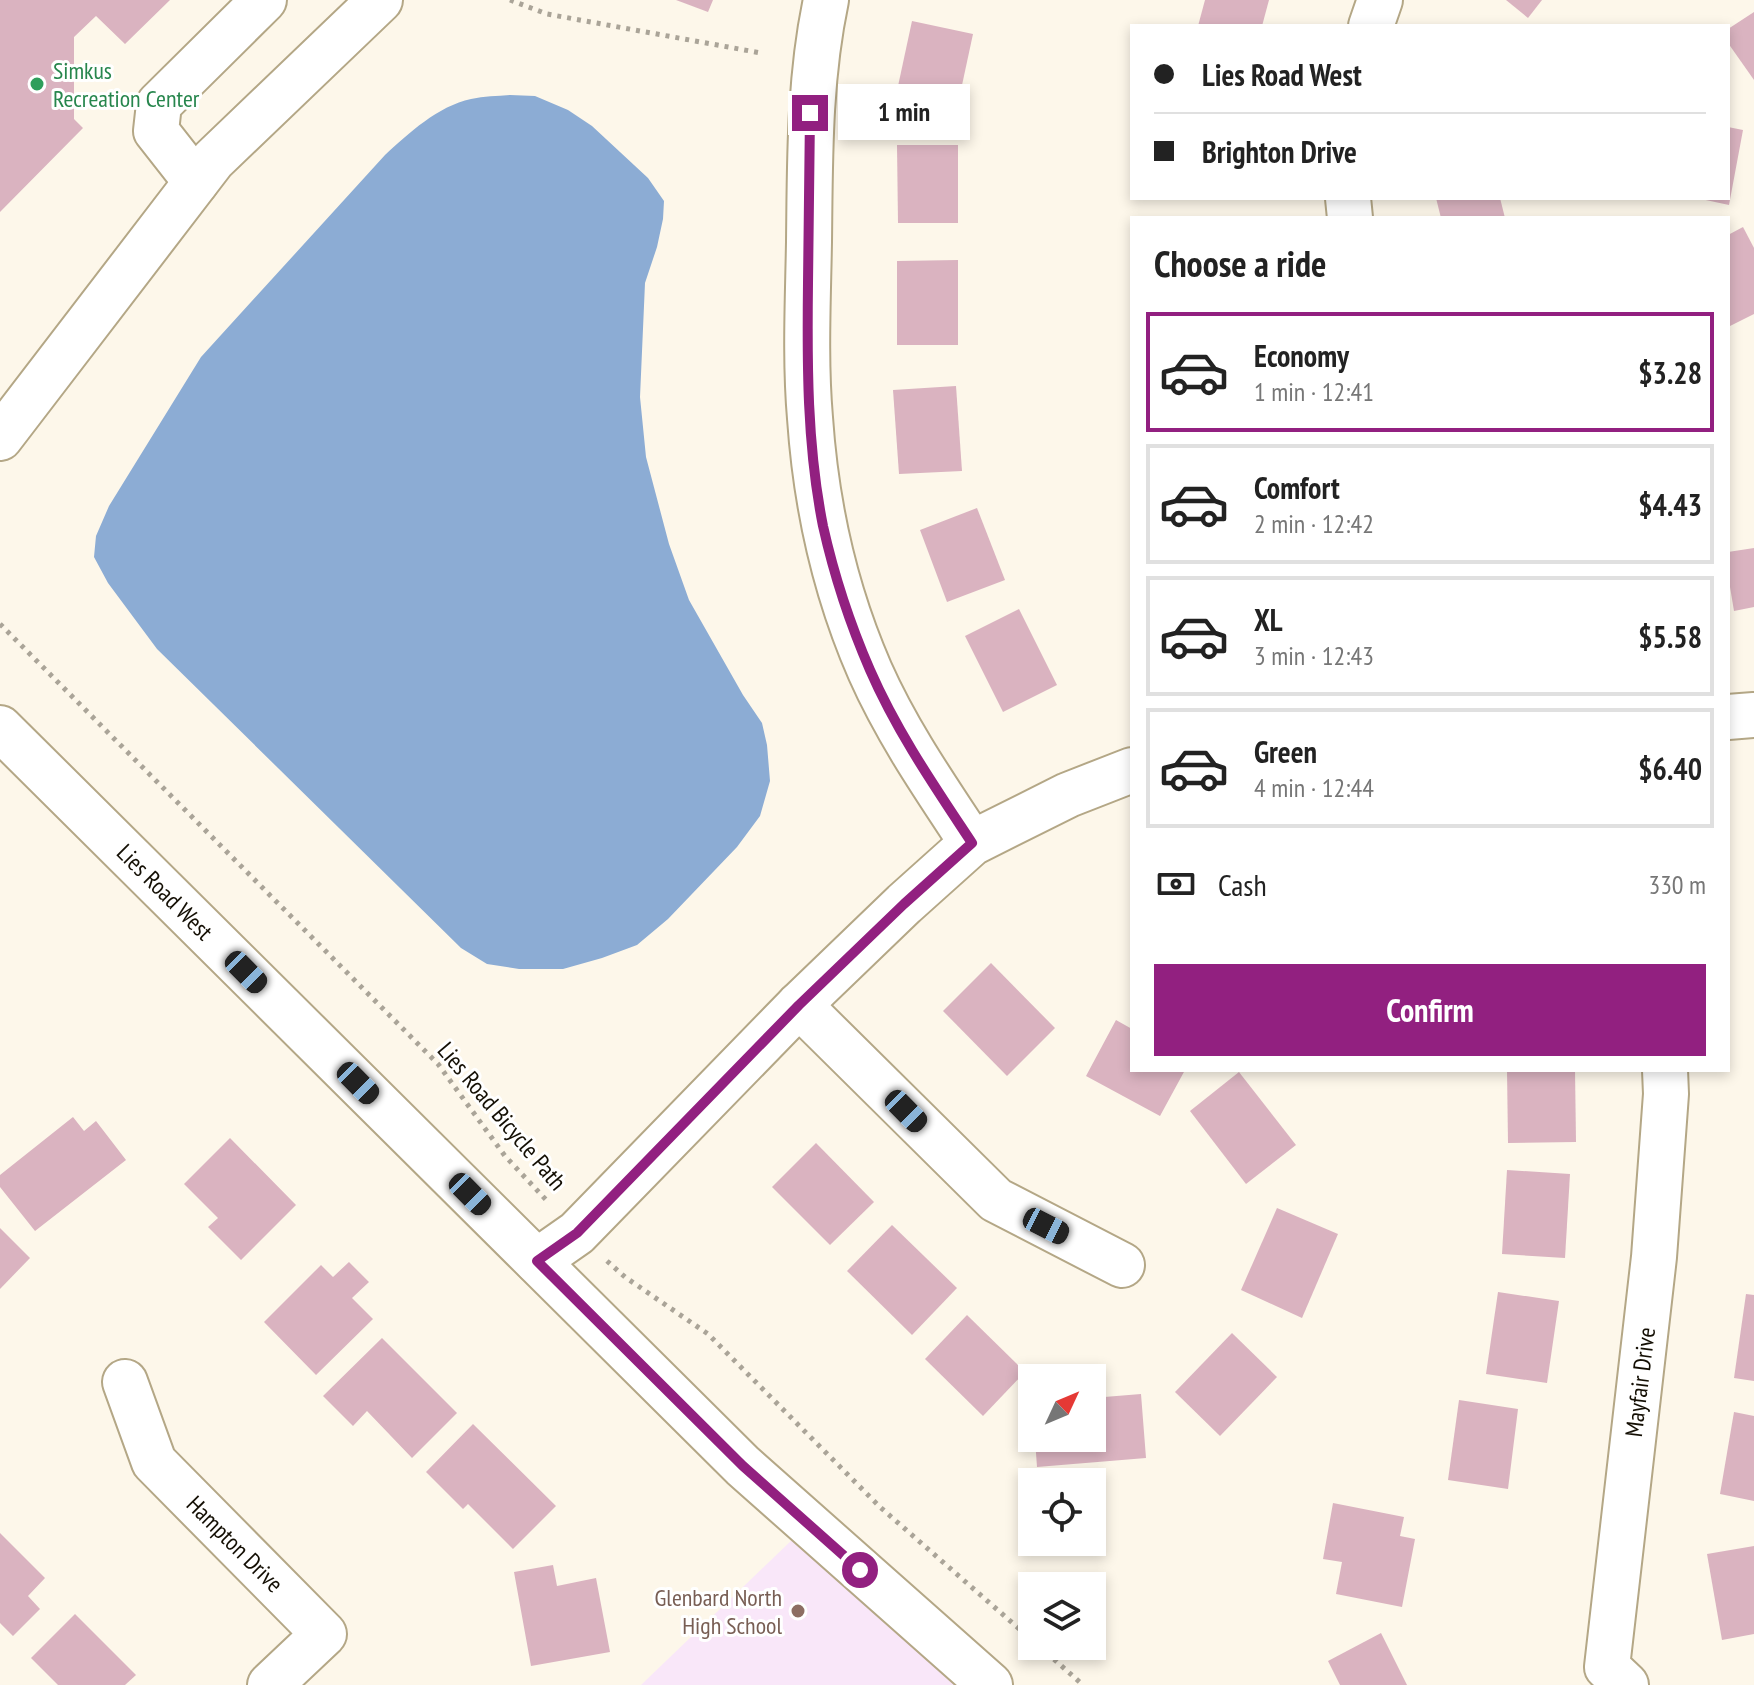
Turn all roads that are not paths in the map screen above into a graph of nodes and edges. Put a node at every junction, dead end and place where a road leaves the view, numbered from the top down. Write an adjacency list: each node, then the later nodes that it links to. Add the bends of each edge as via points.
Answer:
1 (264, 0): 6 (street, via 159,104 156,131)
2 (380, 0): 6 (street)
3 (826, 0): 12 (street, via 810,113 807,345 809,415 823,526 870,671 903,737)
4 (1380, 0): 5 (street)
5 (1372, 24)
6 (196, 182): 7 (street)
7 (0, 438)
8 (1754, 715): 9 (street)
9 (1730, 717)
10 (0, 728): 15 (street, Lies Road West)
11 (1130, 771): 12 (street)
12 (972, 843): 13 (street)
13 (799, 1005): 15 (street, via 577,1233); 16 (street, via 996,1200)
14 (1665, 1072): 20 (street, Mayfair Drive, via 1654,1257 1607,1667)
15 (537, 1261): 19 (street, Lies Road West, via 743,1466)
16 (1122, 1265)
17 (125, 1382): 18 (street, Hampton Drive, via 154,1462 324,1634)
18 (270, 1685)
19 (990, 1685)
20 (1626, 1685)

